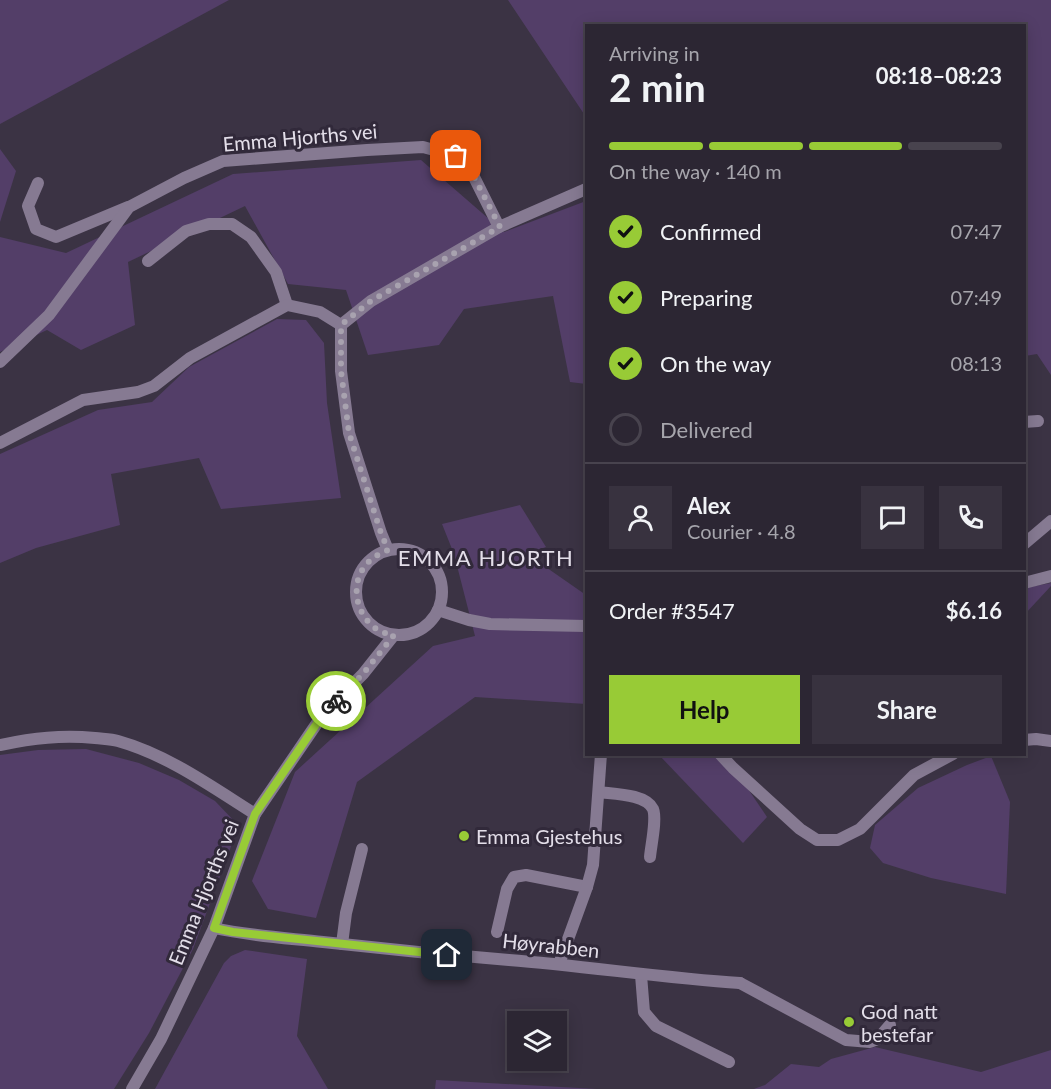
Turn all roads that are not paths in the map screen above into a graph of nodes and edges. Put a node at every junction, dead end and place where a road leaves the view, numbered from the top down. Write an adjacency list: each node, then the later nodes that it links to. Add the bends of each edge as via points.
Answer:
1 (38, 183): 3 (street, via 28,206 36,229 56,237)
2 (585, 189): 4 (street)
3 (129, 207): 4 (street, Emma Hjorths vei, via 223,161 423,147 456,156 470,169); 8 (street, Emma Hjorths vei, via 49,315)
4 (500, 227): 7 (street, via 371,301)
5 (148, 261): 6 (street, via 186,231 209,224 232,224 251,237 276,272)
6 (287, 305): 7 (street, via 320,312); 11 (street, via 190,358 154,386 83,400)
7 (341, 325): 14 (street, via 341,371 349,433)
8 (0, 362)
9 (1038, 421): 10 (street)
10 (1026, 422)
11 (0, 443)
12 (1051, 521): 13 (street)
13 (1026, 542)
14 (388, 550): 17 (street, via 405,550 426,558 435,567 443,592); 19 (street, via 374,556 364,567 357,580 356,594 359,609 368,621)
15 (1051, 576): 16 (street)
16 (1026, 582)
17 (438, 610): 18 (street, via 490,624); 19 (street, via 422,628)
18 (585, 626)
19 (394, 635): 27 (street, Emma Hjorths vei, via 324,713)
20 (1026, 740): 21 (street)
21 (1051, 741)
22 (0, 745): 27 (street, via 76,736 117,741 187,771)
23 (601, 756): 26 (street)
24 (722, 756): 25 (street, via 800,829 818,840 838,840 860,830 914,775)
25 (949, 756)
26 (599, 792): 29 (street, via 634,797 653,808); 30 (street, via 593,865)
27 (255, 814): 31 (street, Emma Hjorths vei)
28 (362, 849): 33 (street)
29 (650, 857)
30 (587, 887): 32 (street, via 526,875 514,877 507,889); 34 (street)
31 (214, 928): 33 (street, Høyrabben); 38 (street, Emma Hjorths vei, via 161,1040)
32 (497, 932)
33 (342, 944): 34 (street, Høyrabben)
34 (559, 964): 35 (street, Høyrabben)
35 (641, 975): 36 (street, Høyrabben, via 740,983 846,1040 870,1042); 37 (street, via 644,1012 656,1026)
36 (890, 1025)
37 (729, 1062)
38 (132, 1089)

